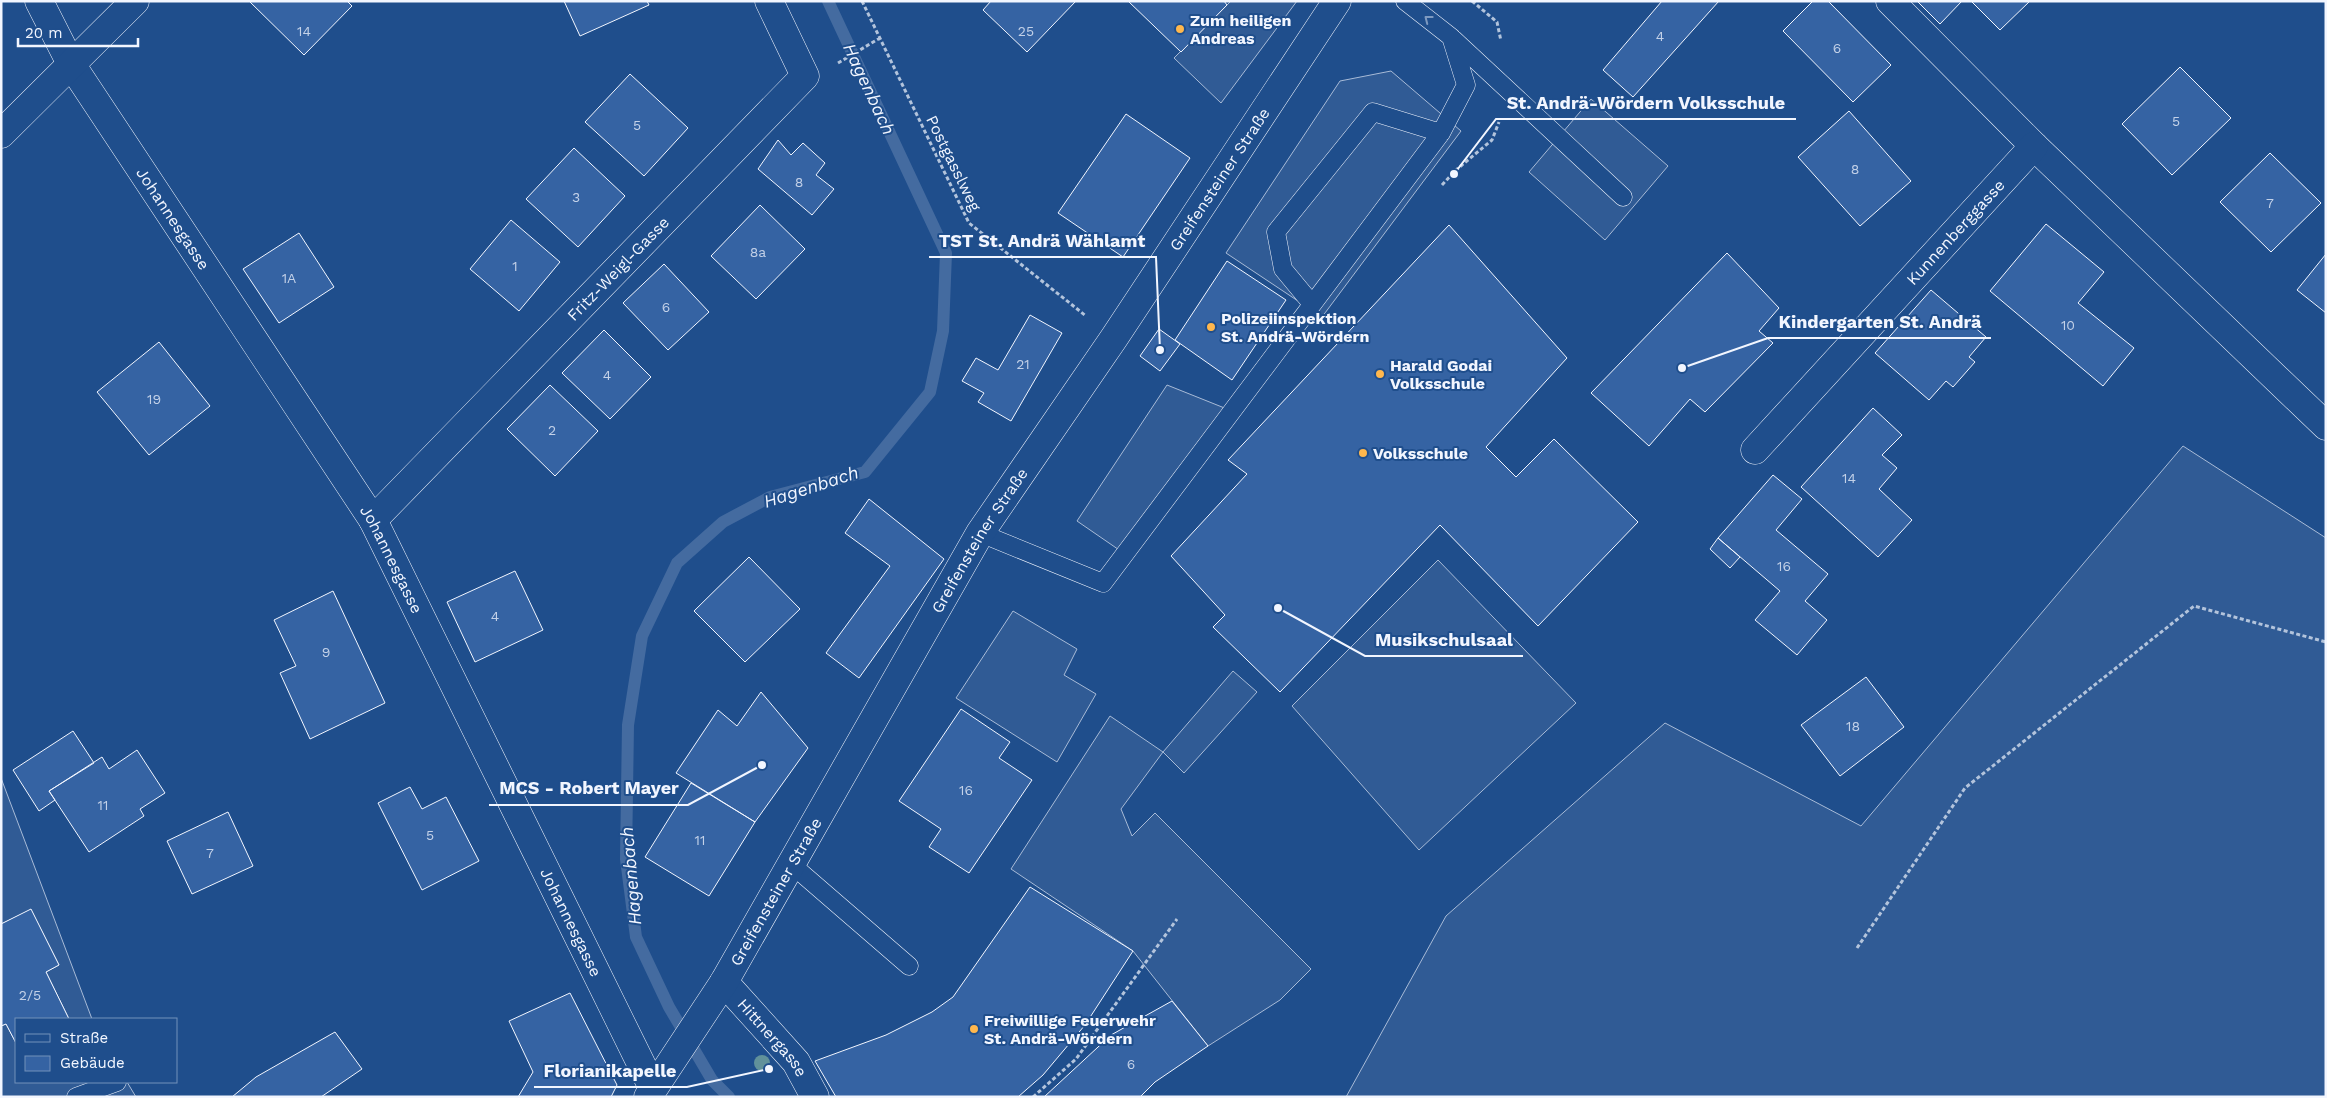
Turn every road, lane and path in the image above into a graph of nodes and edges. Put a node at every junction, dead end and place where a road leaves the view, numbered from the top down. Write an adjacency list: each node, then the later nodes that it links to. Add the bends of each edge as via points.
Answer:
1 (39, 1): 10 (street, Johannesgasse)
2 (135, 1): 10 (street)
3 (769, 1): 20 (street, Fritz-Weigl-Gasse, via 805,76)
4 (862, 1): 9 (path, Postgasslweg)
5 (1337, 1): 17 (street, Greifensteiner Straße)
6 (1406, 1): 8 (lane, one-way to 6)
7 (1890, 1): 14 (street)
8 (1451, 37): 12 (lane, via 1466,85); 15 (lane)
9 (880, 38): 11 (path); 17 (path, Postgasslweg, via 969,223)
10 (71, 64): 13 (street); 20 (street, Johannesgasse)
11 (837, 64)
12 (1441, 133): 16 (lane); 16 (lane, via 1373,112 1276,232 1283,269)
13 (1, 134)
14 (2034, 146): 18 (street); 19 (street, Kunnenberggasse)
15 (1623, 197)
16 (1312, 304): 21 (lane, via 1103,583)
17 (1114, 338): 21 (street, Greifensteiner Straße)
18 (2326, 426)
19 (1755, 450)
20 (373, 520): 29 (street, Johannesgasse)
21 (980, 534): 23 (street, Greifensteiner Straße)
22 (2326, 642): 25 (path, via 2194,606 1965,788)
23 (791, 864): 26 (lane); 27 (street, Greifensteiner Straße)
24 (1176, 919): 32 (path, via 1076,1058)
25 (1857, 948)
26 (909, 966)
27 (724, 982): 29 (street, Greifensteiner Straße); 31 (street, Hittnergasse, via 796,1062)
28 (114, 1083): 30 (lane)
29 (650, 1093)
30 (76, 1097)
31 (816, 1097)
32 (1033, 1097)

